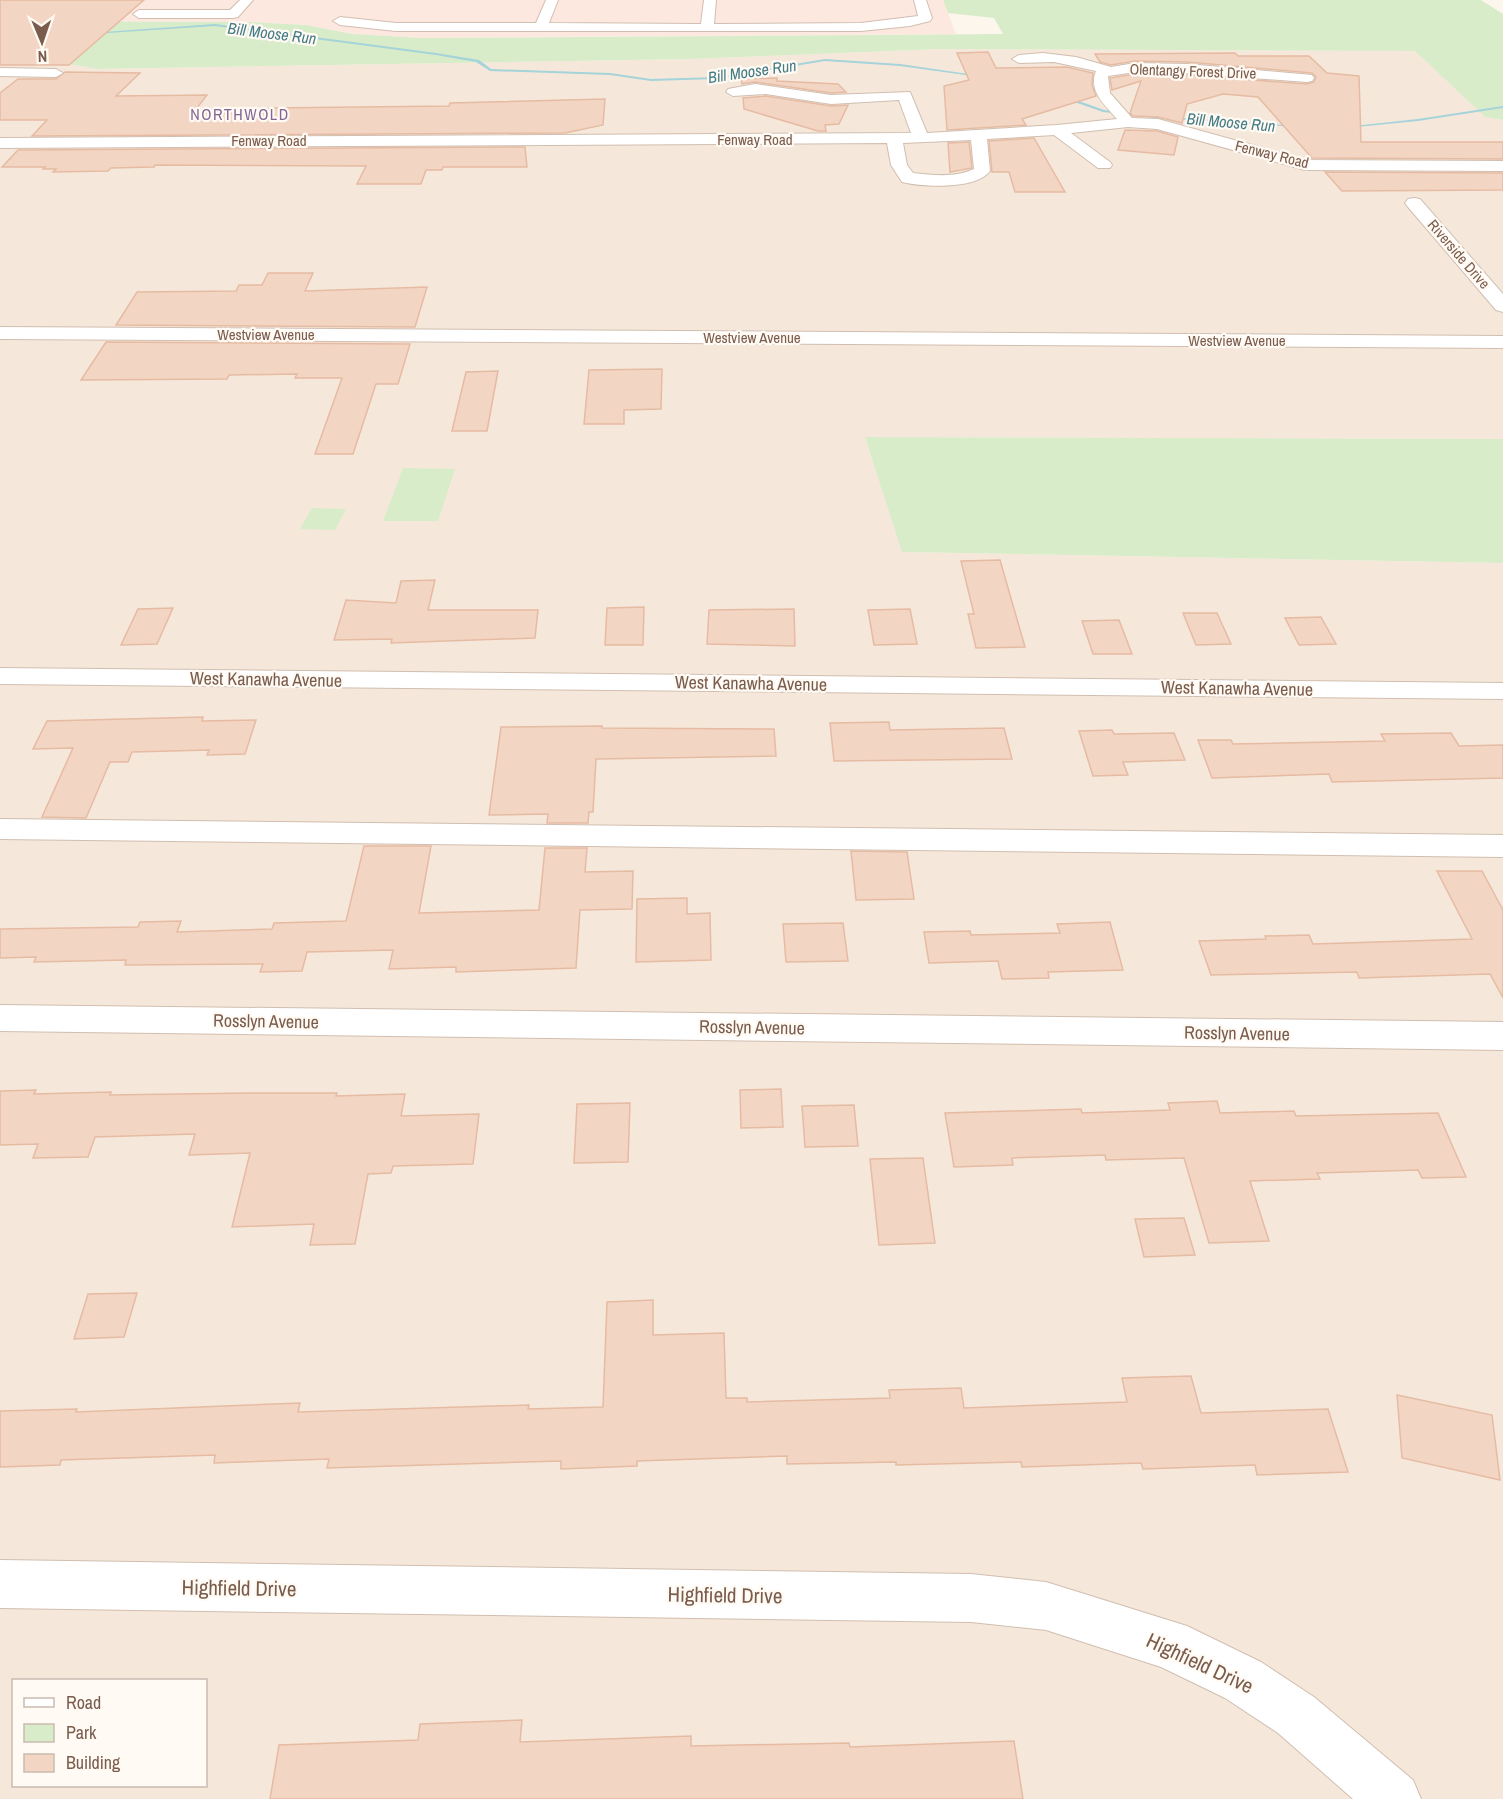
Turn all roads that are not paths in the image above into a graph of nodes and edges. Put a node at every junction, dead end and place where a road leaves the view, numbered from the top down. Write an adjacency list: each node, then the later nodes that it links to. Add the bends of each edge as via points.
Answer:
1 (247, 0): 5 (street, via 233,15)
2 (552, 0): 7 (street)
3 (710, 0): 8 (street)
4 (920, 0): 8 (street, via 925,18 912,22 861,27)
5 (139, 14)
6 (340, 21): 7 (street, via 396,27)
7 (541, 27): 8 (street)
8 (707, 28)
9 (1019, 59): 10 (street, via 1065,58)
10 (1110, 70): 13 (street, Olentangy Forest Drive, via 1227,70); 15 (street, Olentangy Forest Drive, via 1101,74 1103,94)
11 (0, 72): 12 (street)
12 (57, 73)
13 (1307, 78)
14 (733, 92): 19 (street, via 766,88 820,99 905,95)
15 (1122, 115): 16 (street, Fenway Road); 22 (street, Fenway Road, via 1305,165)
16 (1057, 130): 17 (street, Fenway Road); 21 (street)
17 (978, 135): 18 (street, via 983,152 982,171 952,180 903,175); 19 (street, Fenway Road)
18 (895, 138): 19 (street, Fenway Road); 20 (street, Fenway Road)
19 (921, 138)
20 (0, 143)
21 (1104, 165)
22 (1503, 166)
23 (1414, 202): 24 (street, Riverside Drive)
24 (1503, 306)
25 (0, 333): 26 (street, Westview Avenue)
26 (1503, 342)
27 (0, 676): 28 (street, West Kanawha Avenue)
28 (1503, 691)
29 (0, 829): 30 (street)
30 (1503, 846)
31 (0, 1018): 32 (street, Rosslyn Avenue)
32 (1503, 1036)
33 (0, 1584): 34 (street, Highfield Drive, via 971,1598 1046,1606 1169,1644 1243,1680 1296,1715)
34 (1394, 1799)

